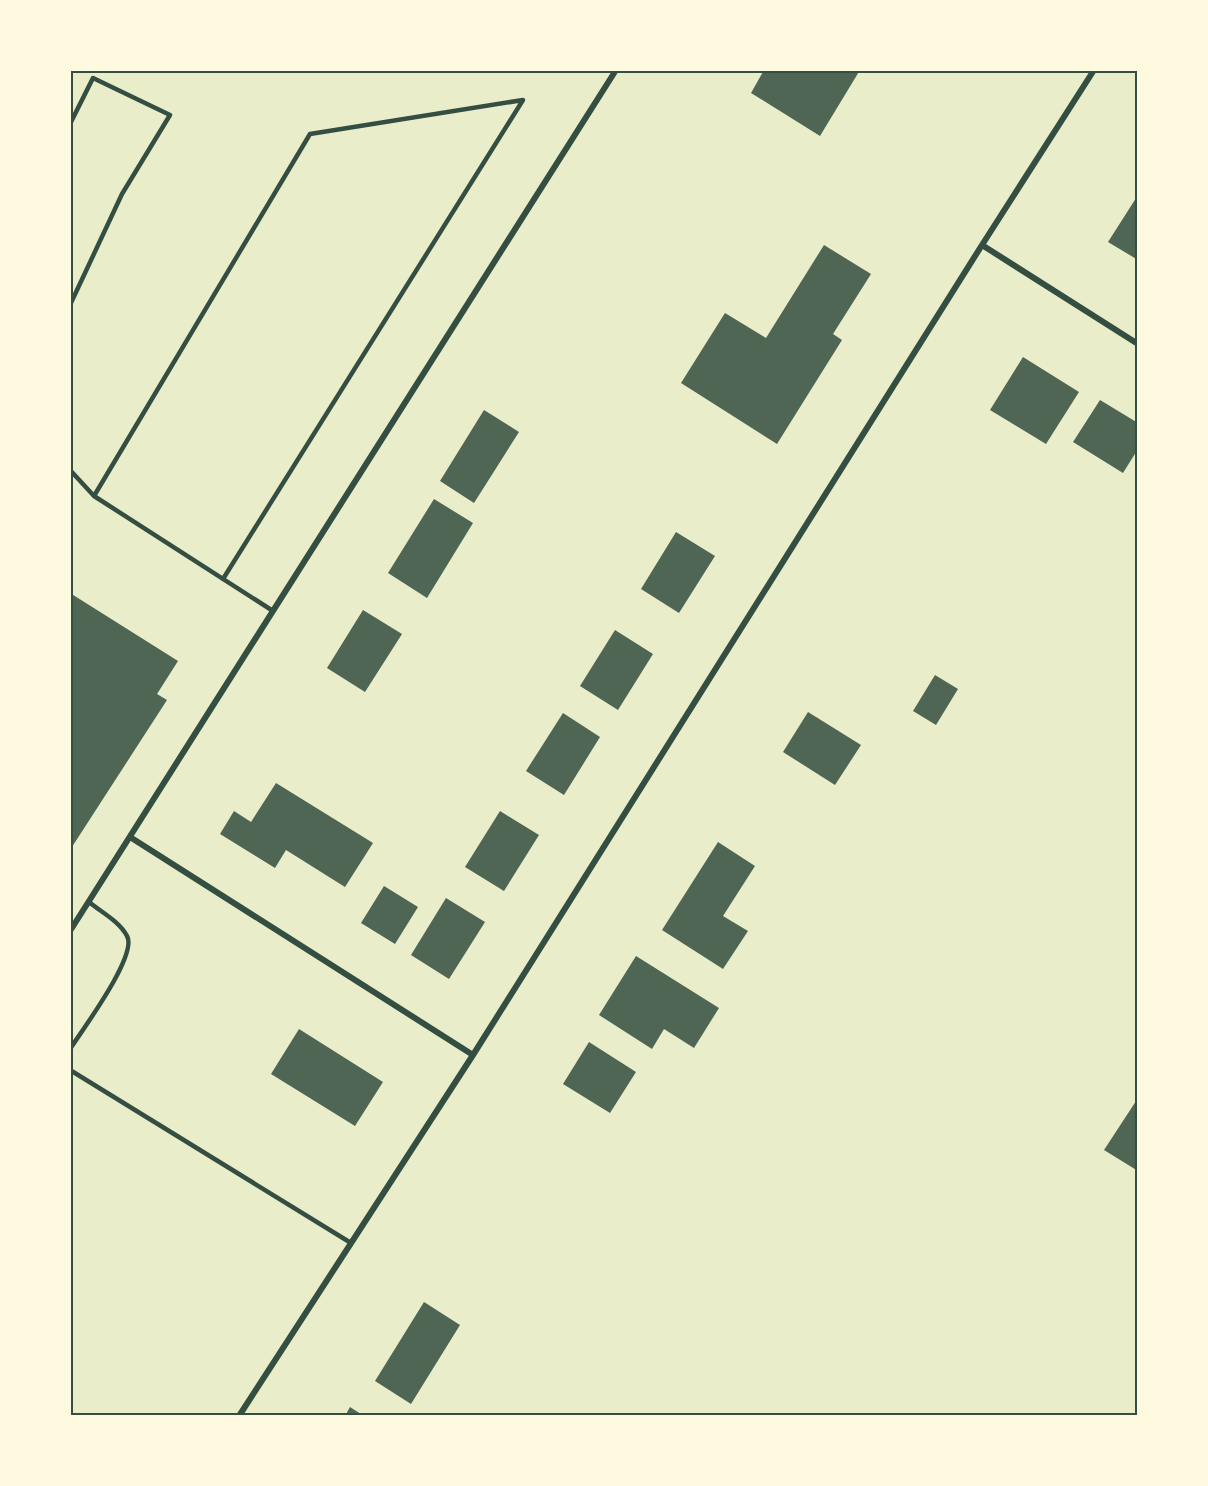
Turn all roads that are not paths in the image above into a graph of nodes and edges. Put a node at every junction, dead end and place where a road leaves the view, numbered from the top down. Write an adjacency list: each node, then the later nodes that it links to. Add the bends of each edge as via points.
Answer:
1 (616, 70): 10 (street)
2 (1094, 70): 4 (street)
3 (70, 124): 5 (lane, via 93,78 170,115 122,194)
4 (982, 244): 6 (street); 15 (street)
5 (70, 305)
6 (1137, 344)
7 (70, 470): 8 (lane)
8 (94, 496): 9 (lane); 9 (lane, via 310,134 523,100)
9 (223, 579): 10 (lane)
10 (273, 612): 11 (street)
11 (130, 837): 12 (street); 15 (street)
12 (89, 902): 13 (street); 14 (lane, via 117,924 128,937 129,948 124,964)
13 (70, 931)
14 (70, 1049)
15 (473, 1055): 17 (street)
16 (70, 1070): 17 (lane)
17 (351, 1243): 18 (street)
18 (239, 1416)

